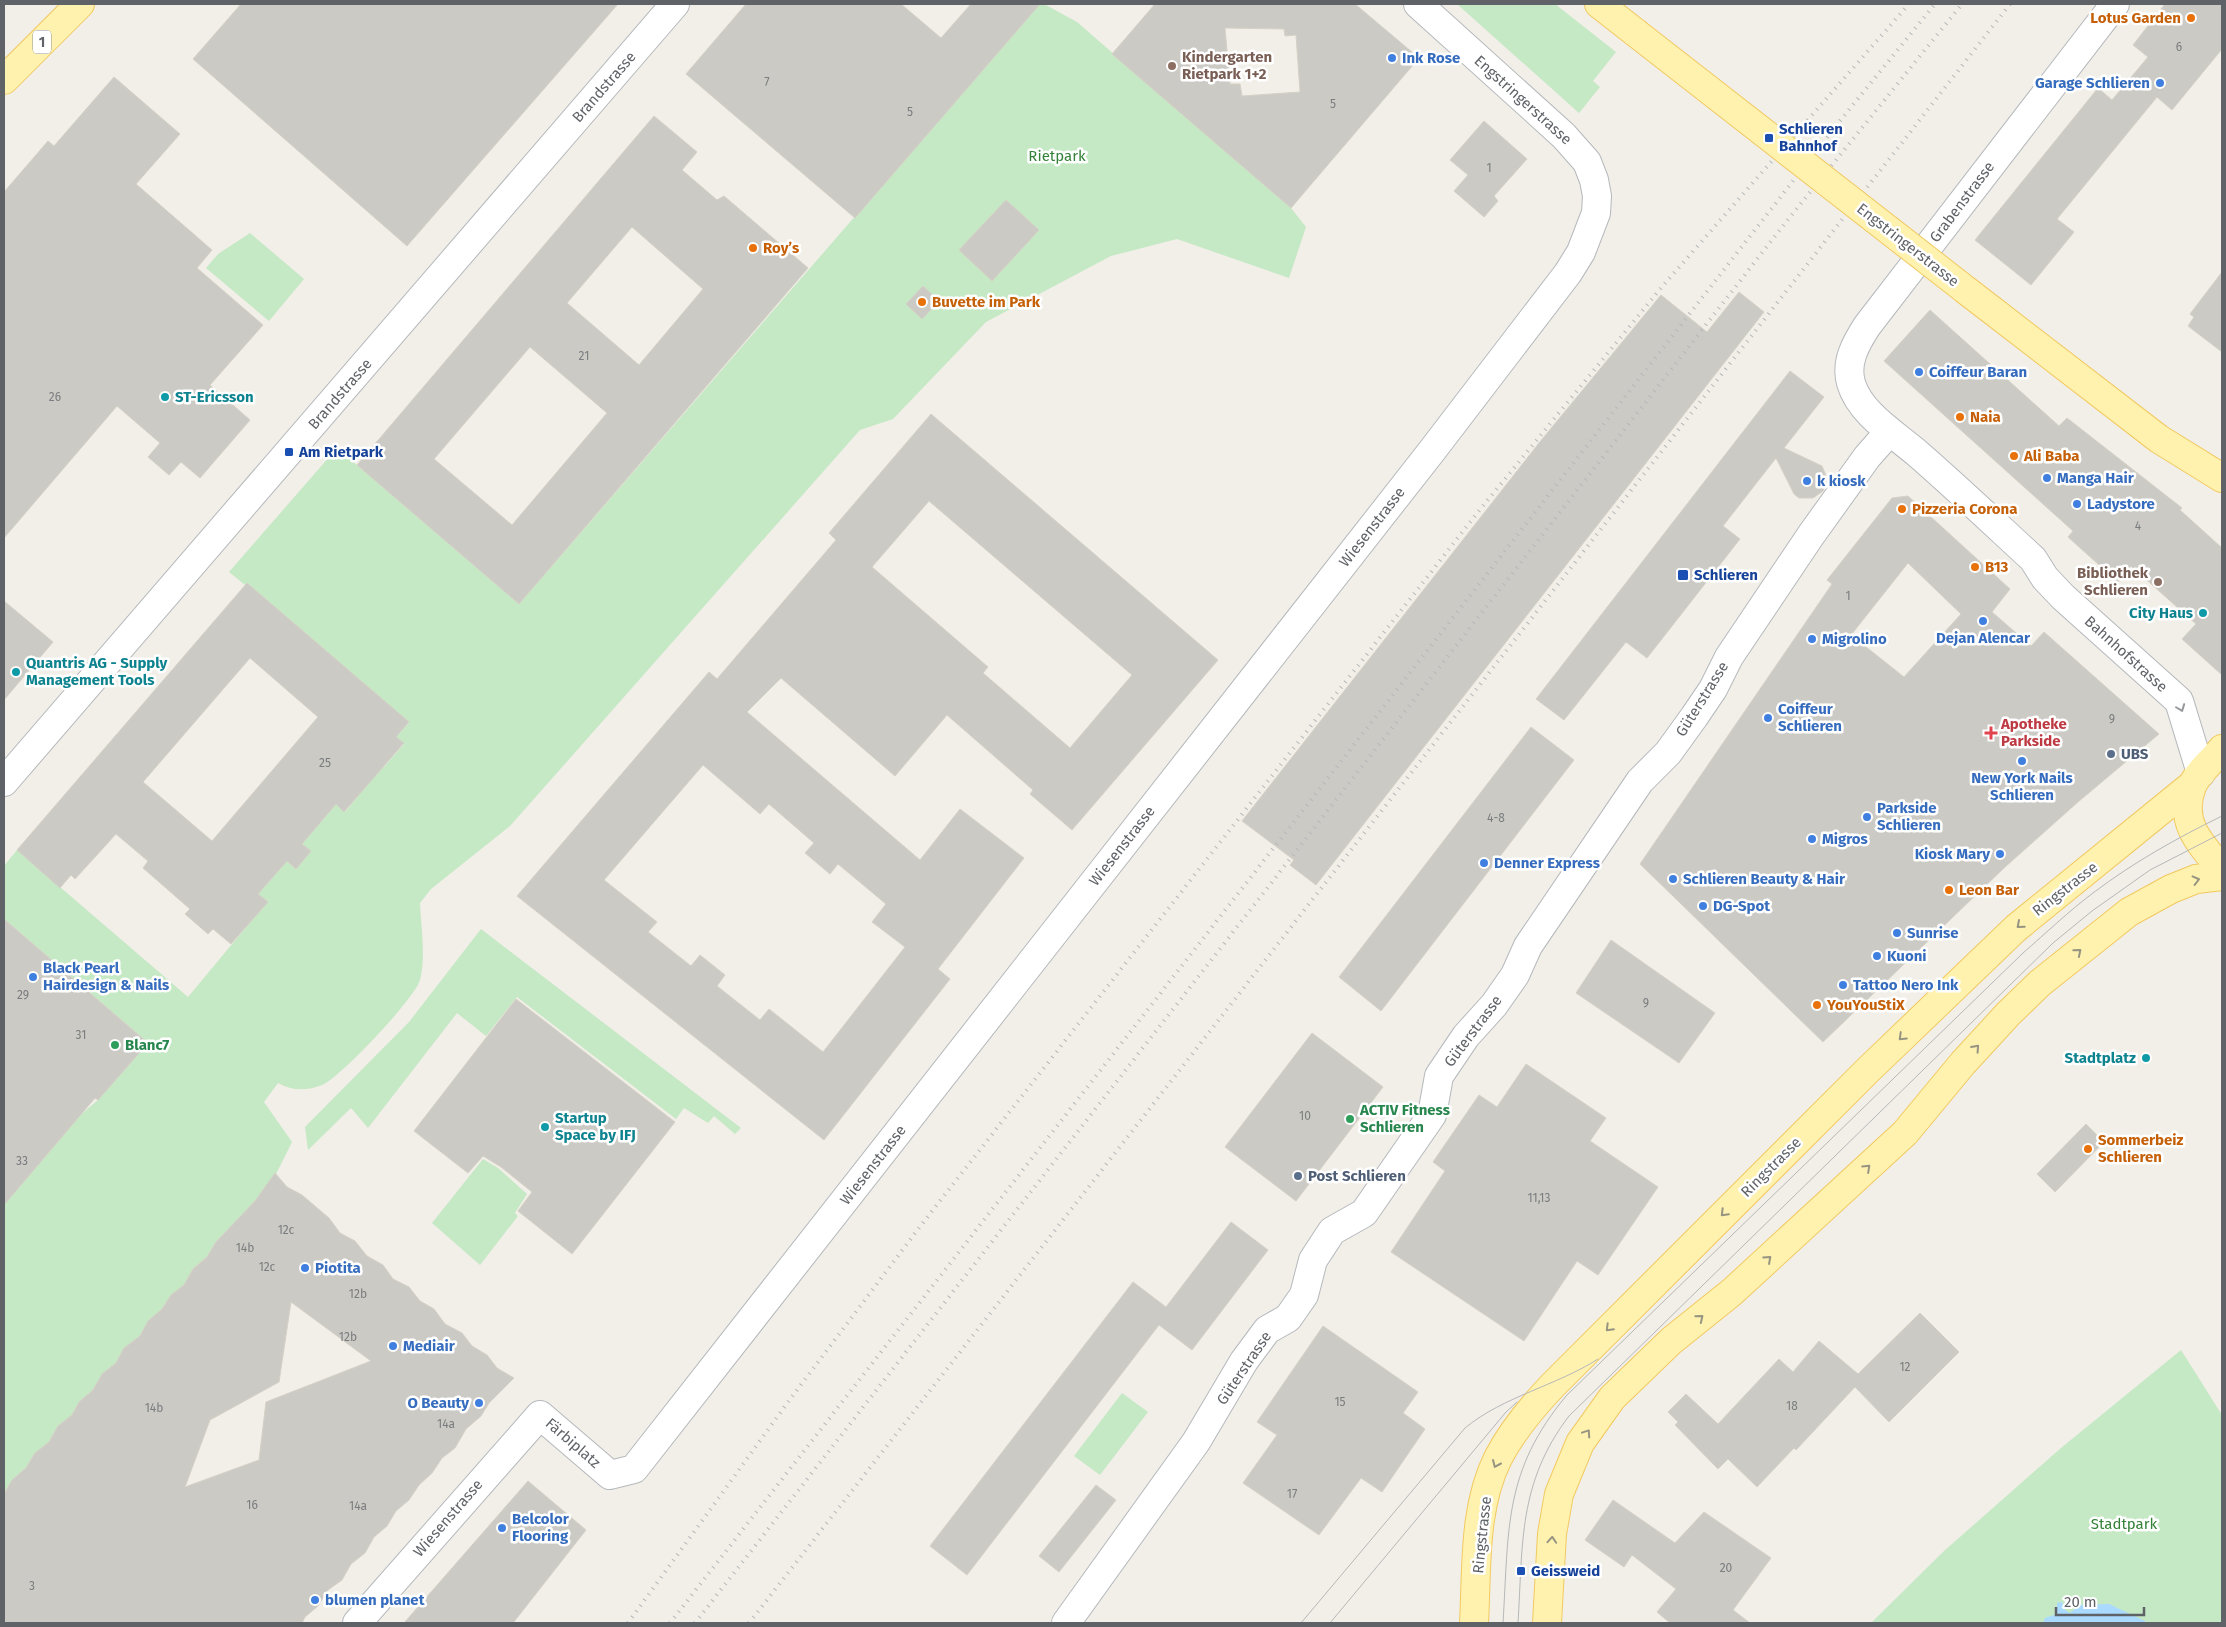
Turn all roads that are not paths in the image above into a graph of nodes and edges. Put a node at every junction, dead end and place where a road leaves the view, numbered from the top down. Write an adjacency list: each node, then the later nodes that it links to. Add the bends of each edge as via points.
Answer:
1 (80, 4): 6 (main road, 1)
2 (675, 4): 12 (street, Brandstrasse)
3 (1418, 4): 7 (street, Engstringerstrasse, via 1574,146 1587,162 1594,180)
4 (1598, 4): 9 (main road, Engstringerstrasse, bridge, via 2159,439)
5 (2115, 4): 8 (street, Grabenstrasse, via 1859,339 1849,364 1851,384 1860,400)
6 (4, 80)
7 (1596, 213): 16 (street, Wiesenstrasse, via 1582,252 1529,326)
8 (1889, 432): 11 (street, Bahnhofstrasse, one-way to 11, via 1917,452 2026,552 2063,597 2179,701); 18 (street, Güterstrasse, via 1867,457 1807,542 1668,753 1640,781 1528,946 1515,974 1494,1005 1466,1036 1439,1076 1432,1114 1364,1212 1332,1231 1313,1260 1304,1295 1288,1318 1267,1330 1196,1442)
9 (2222, 478)
10 (2222, 749): 11 (main road, Ringstrasse)
11 (2197, 779): 13 (main road, via 2189,807 2192,832); 19 (main road, Ringstrasse, one-way to 19, via 2016,928 1552,1384 1498,1458 1485,1495)
12 (4, 782)
13 (2222, 869)
14 (2222, 876): 20 (main road, one-way to 14, via 1552,1534 1559,1494 1580,1443 1612,1398 1671,1341 1732,1292 1905,1133 1963,1063 2040,983 2129,912 2187,882)
15 (540, 1415): 16 (street, Färbiplatz, via 610,1475); 17 (street, Wiesenstrasse)
16 (634, 1470)
17 (357, 1623)
18 (1066, 1623)
19 (1474, 1623)
20 (1547, 1623)

